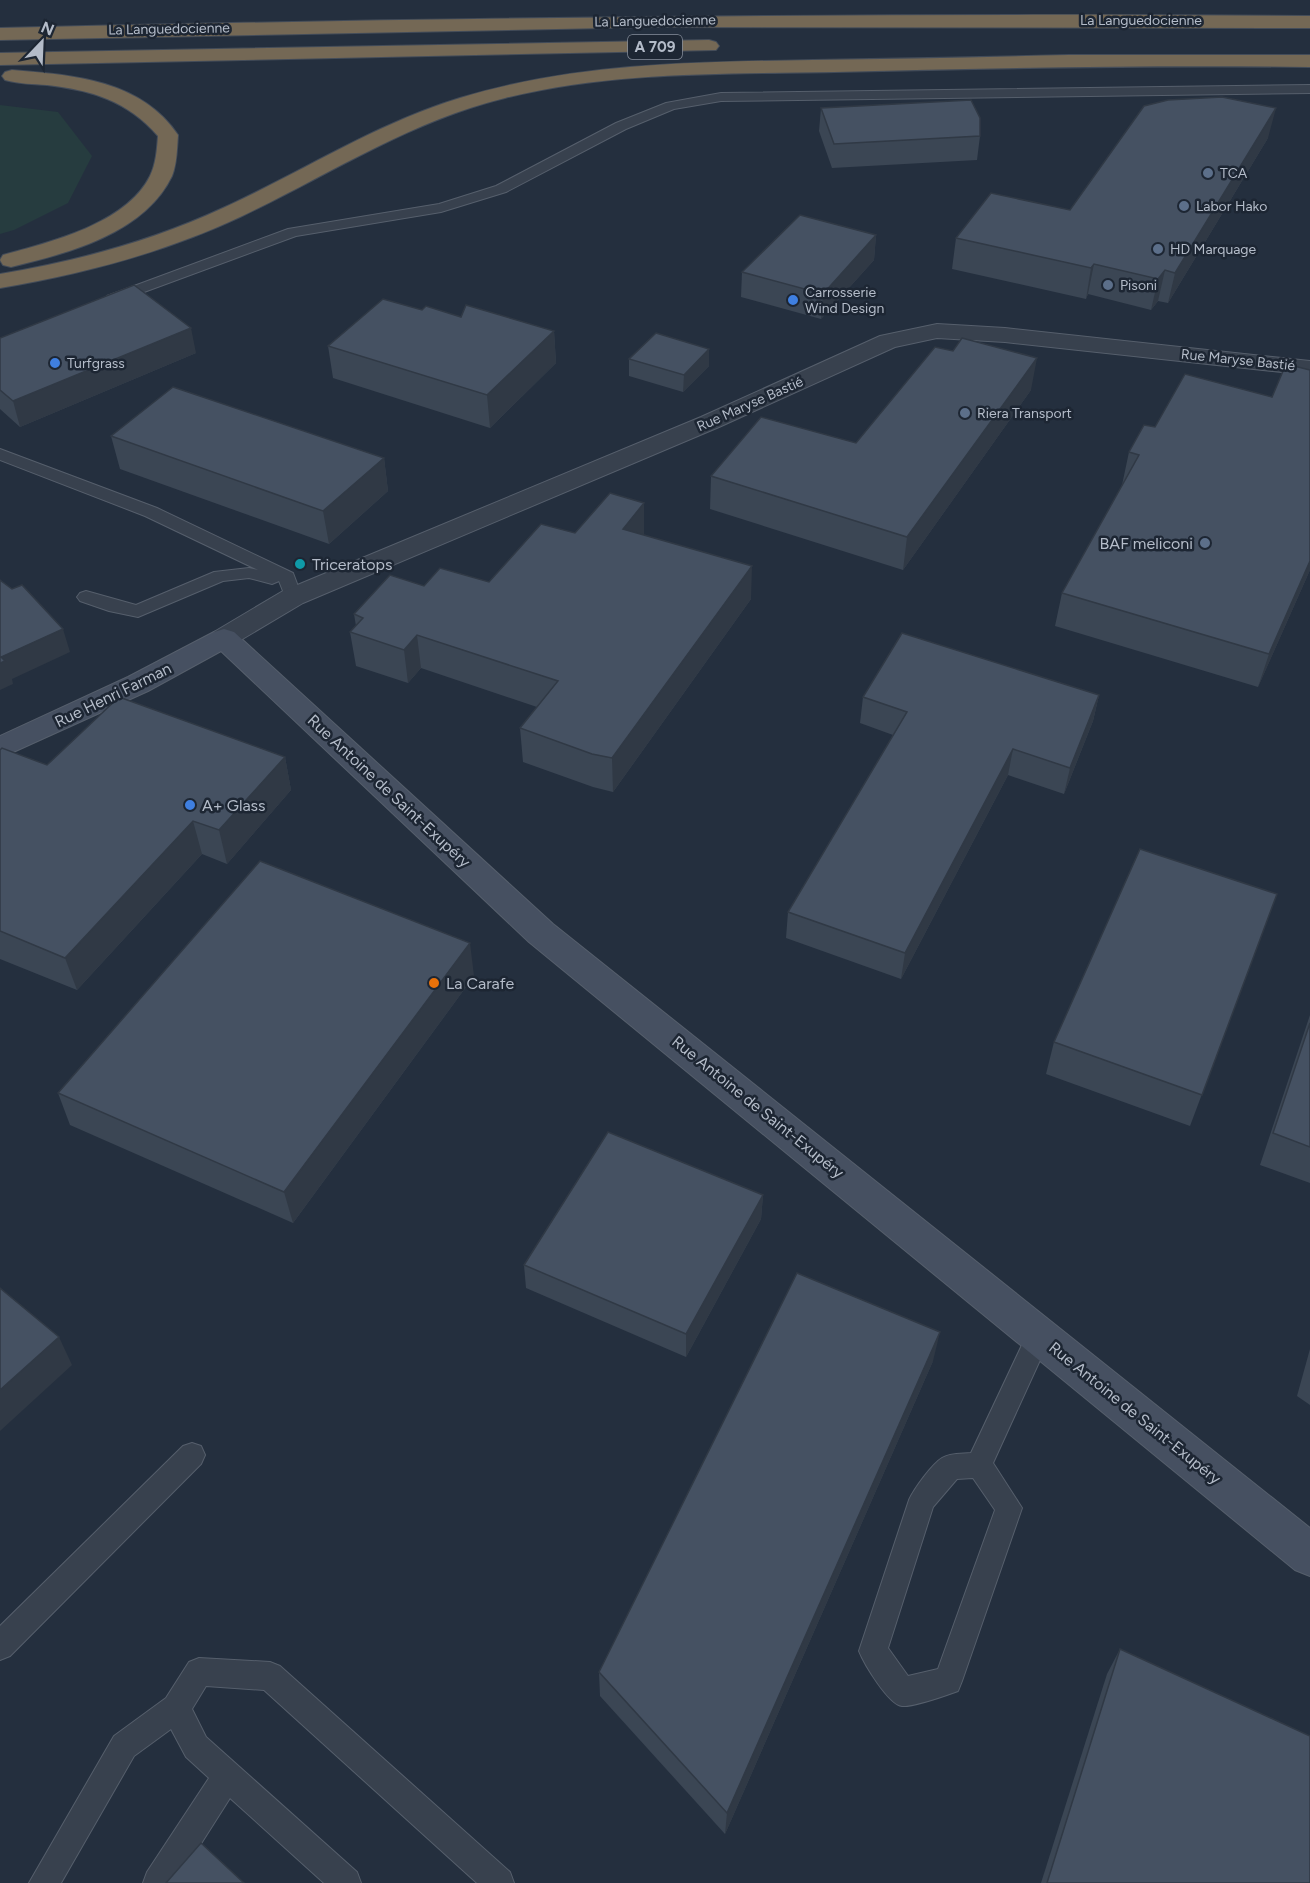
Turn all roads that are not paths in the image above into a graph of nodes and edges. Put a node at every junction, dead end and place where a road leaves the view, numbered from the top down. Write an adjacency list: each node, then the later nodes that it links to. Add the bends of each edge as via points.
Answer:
1 (1310, 22): 2 (highway, La Languedocienne, via 627,21)
2 (0, 34)
3 (970, 44): 5 (highway)
4 (733, 46): 6 (highway, A 709)
5 (1310, 47)
6 (0, 58)
7 (1310, 61): 11 (highway, via 1066,60 700,69 557,81 478,99 427,116 253,203 169,239 92,262)
8 (0, 76): 10 (highway, via 65,81 113,93 145,111 168,135 167,157 160,177 142,203 64,245)
9 (1310, 89): 12 (lane, via 721,97 670,106 621,126 501,189 441,208 292,232)
10 (0, 262)
11 (0, 281)
12 (97, 304)
13 (1310, 368): 16 (street, Rue Maryse Bastié, via 1005,334 937,331 888,341 710,422)
14 (0, 454): 16 (lane, via 151,512 287,577)
15 (86, 597): 16 (lane, via 138,611 220,576 249,573 272,578)
16 (293, 597): 17 (street, Rue Maryse Bastié)
17 (224, 639): 18 (street, Rue Henri Farman); 19 (street, Rue Antoine de Saint-Exupéry, via 541,933)
18 (0, 748)
19 (1039, 1336): 21 (lane); 22 (street, Rue Antoine de Saint-Exupéry)
20 (192, 1455): 23 (lane)
21 (979, 1465): 21 (lane, via 950,1467 922,1500 873,1651 902,1692 948,1681 1009,1508)
22 (1310, 1555)
23 (0, 1646)
24 (176, 1708): 25 (lane, via 196,1747); 26 (lane, via 124,1746); 29 (lane, via 199,1672 270,1676)
25 (227, 1776): 27 (lane); 28 (lane)
26 (44, 1883)
27 (158, 1883)
28 (346, 1883)
29 (499, 1883)

